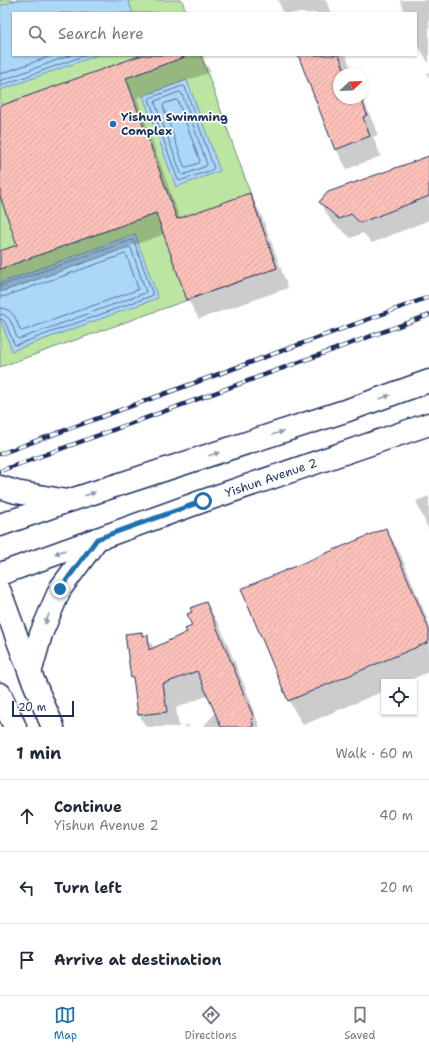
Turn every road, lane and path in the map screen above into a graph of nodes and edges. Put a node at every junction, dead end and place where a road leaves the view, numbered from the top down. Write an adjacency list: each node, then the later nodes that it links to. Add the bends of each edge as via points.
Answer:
1 (429, 381): 4 (main road, one-way to 1)
2 (429, 424): 6 (main road, Yishun Avenue 2)
3 (0, 487): 4 (main road)
4 (68, 501): 5 (main road)
5 (0, 525)
6 (97, 539): 7 (main road, Yishun Avenue 2, one-way to 7); 9 (main road, one-way to 9, via 60,589 41,634)
7 (0, 574)
8 (0, 592): 9 (main road)
9 (30, 673): 12 (main road)
10 (0, 694): 11 (main road)
11 (15, 727)
12 (53, 727)

